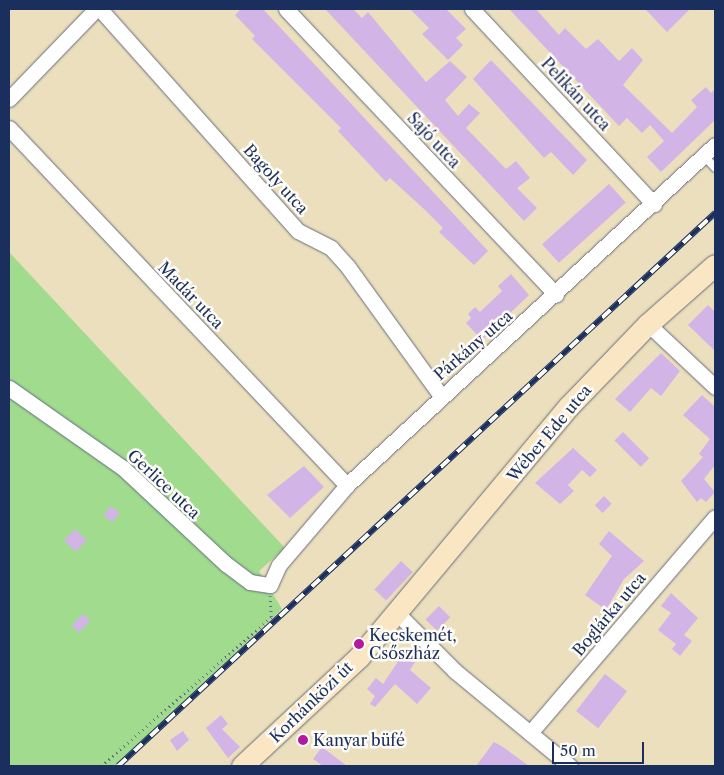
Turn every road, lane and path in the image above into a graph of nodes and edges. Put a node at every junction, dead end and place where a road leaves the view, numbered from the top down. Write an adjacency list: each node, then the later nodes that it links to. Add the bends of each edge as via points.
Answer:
1 (96, 9): 5 (street)
2 (100, 9): 16 (street, Bagoly utca, via 298,231 331,248 348,267)
3 (286, 9): 12 (street, Sajó utca)
4 (472, 9): 10 (street, Pelikán utca)
5 (9, 99)
6 (9, 128): 17 (street, Madár utca)
7 (715, 145): 8 (street, Párkány utca)
8 (704, 156): 9 (lane); 10 (street, Párkány utca)
9 (715, 168)
10 (654, 204): 12 (street, Párkány utca)
11 (715, 265): 13 (street, Wéber Ede utca)
12 (556, 295): 16 (street, Párkány utca)
13 (648, 324): 14 (street); 20 (street, Wéber Ede utca, via 568,407)
14 (715, 387)
15 (9, 388): 19 (street, Gerlice utca, via 123,468 226,564 250,582)
16 (441, 396): 17 (street, Párkány utca)
17 (347, 485): 19 (street, Párkány utca, via 279,565)
18 (715, 517): 21 (street, Boglárka utca)
19 (270, 585): 22 (path, via 271,618)
20 (397, 613): 21 (street, via 455,671); 23 (street, Korhánközi út, via 314,702)
21 (530, 734): 24 (street)
22 (101, 766)
23 (242, 766)
24 (570, 766)

